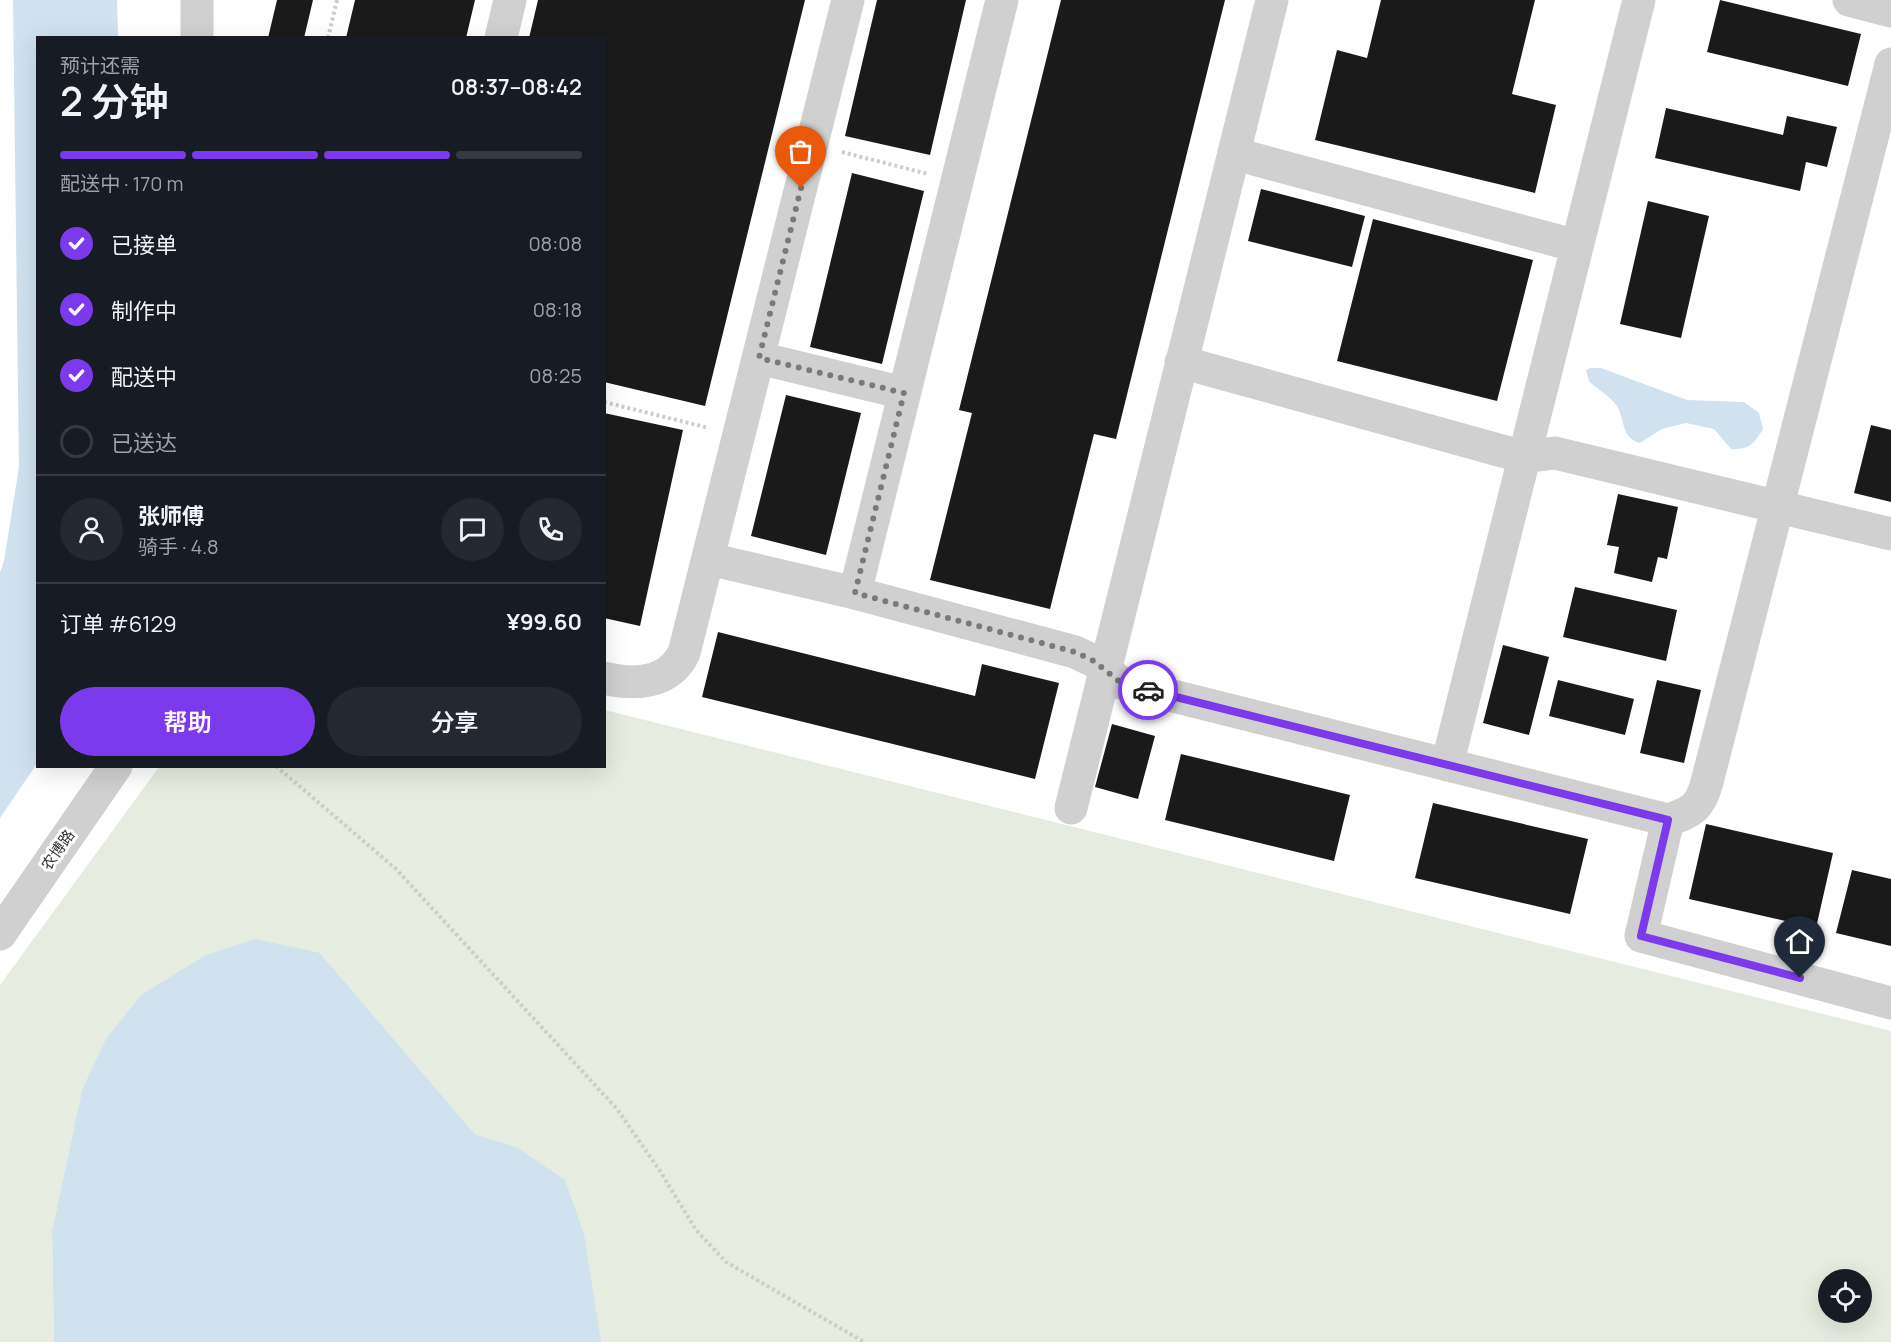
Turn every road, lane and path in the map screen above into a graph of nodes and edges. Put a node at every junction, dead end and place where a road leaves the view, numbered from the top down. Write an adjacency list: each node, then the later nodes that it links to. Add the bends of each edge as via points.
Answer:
1 (197, 0): 10 (street)
2 (337, 0): 11 (path)
3 (510, 0): 12 (street)
4 (848, 0): 14 (street)
5 (1002, 0): 16 (street)
6 (1272, 0): 15 (street)
7 (1639, 0): 17 (street)
8 (1849, 0): 9 (street)
9 (1891, 11)
10 (197, 36)
11 (328, 36)
12 (501, 36)
13 (1891, 64): 24 (street)
14 (812, 145): 16 (path); 18 (street)
15 (1235, 154): 17 (street); 19 (street)
16 (957, 181): 20 (street)
17 (1577, 246): 23 (street)
18 (759, 358): 20 (street); 22 (street)
19 (1181, 362): 23 (street); 28 (street)
20 (904, 393): 27 (street)
21 (606, 402): 22 (path)
22 (740, 435): 26 (street)
23 (1524, 458): 24 (street, via 1555,453); 30 (street)
24 (1778, 507): 25 (street); 34 (street, via 1703,797 1691,812)
25 (1891, 534)
26 (709, 559): 27 (street); 29 (street, via 677,667 648,681)
27 (855, 593): 28 (street, via 1075,652 1094,661)
28 (1105, 672): 30 (street, via 1121,683); 33 (street)
29 (606, 678)
30 (1447, 765): 34 (street)
31 (115, 768): 35 (street, 农博路)
32 (278, 768): 37 (path, via 396,868 617,1109 696,1230 726,1262)
33 (1071, 808)
34 (1668, 820): 36 (street, via 1641,936)
35 (0, 934)
36 (1891, 1003)
37 (864, 1342)

